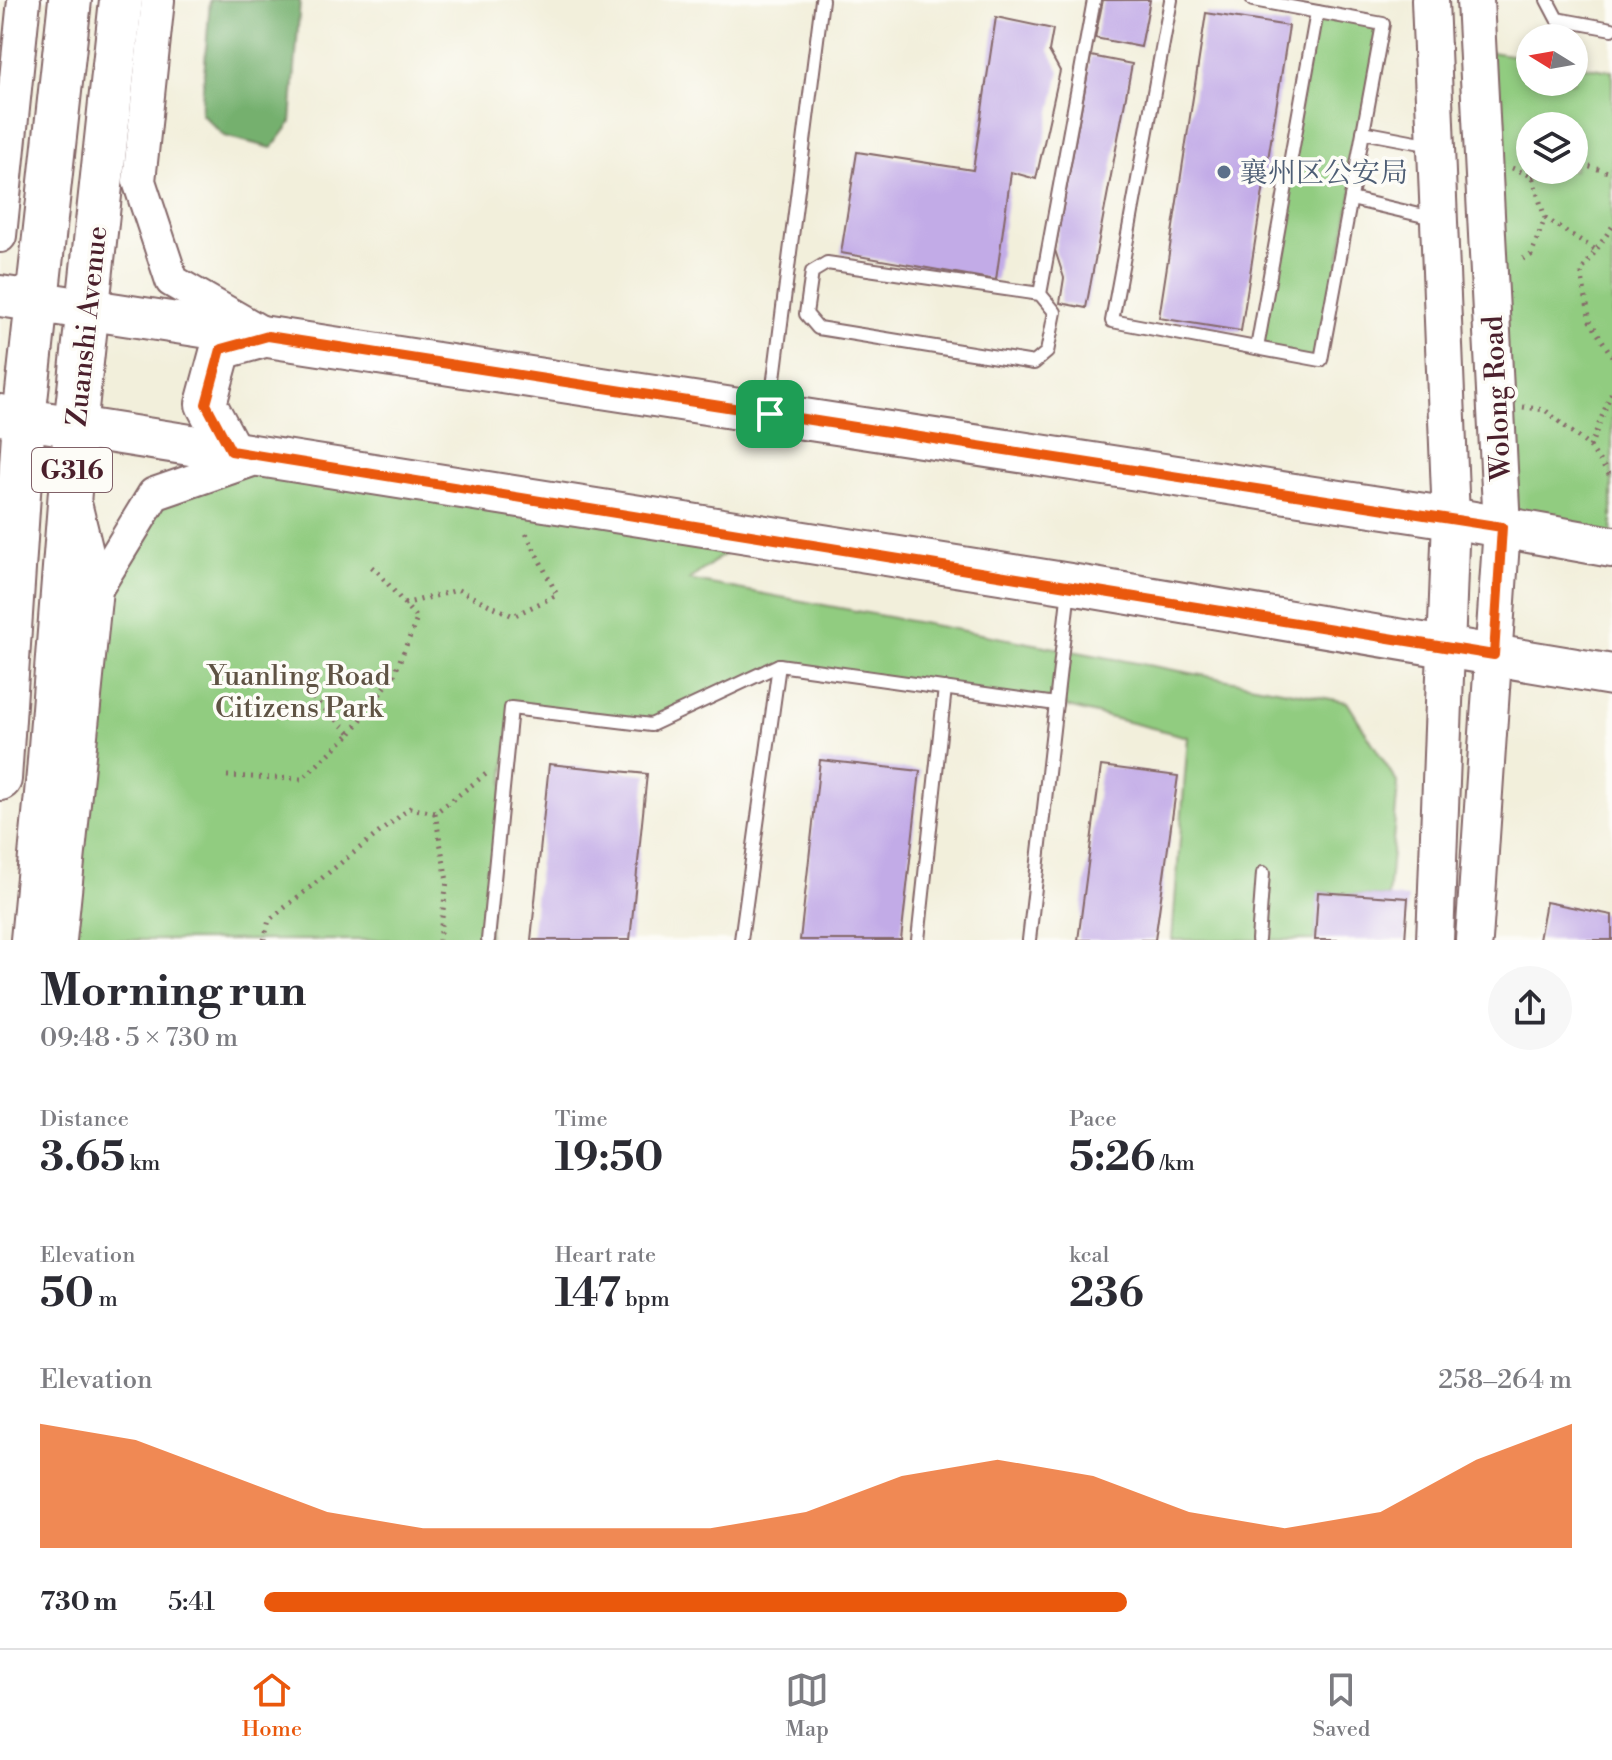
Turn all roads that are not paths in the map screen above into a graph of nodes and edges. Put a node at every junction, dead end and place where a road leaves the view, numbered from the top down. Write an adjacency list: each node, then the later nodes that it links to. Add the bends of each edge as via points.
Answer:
1 (24, 0): 21 (street)
2 (50, 0): 16 (street)
3 (70, 0): 16 (highway, Zuanshi Avenue / G316)
4 (121, 0): 22 (highway, Zuanshi Avenue / G316)
5 (158, 0): 15 (street)
6 (822, 0): 24 (lane)
7 (1094, 0): 23 (lane)
8 (1171, 0): 29 (lane, via 1112,321)
9 (1253, 0): 13 (lane)
10 (1430, 0): 18 (main road, Wolong Road)
11 (1475, 0): 36 (main road, Wolong Road)
12 (1547, 0): 14 (lane, via 1557,19)
13 (1317, 12): 17 (lane, via 1383,24); 29 (lane)
14 (1612, 29)
15 (148, 90): 22 (street); 28 (street, via 139,181 172,281)
16 (59, 97): 26 (highway, Zuanshi Avenue / G316)
17 (1363, 132): 18 (lane); 19 (lane)
18 (1435, 145): 20 (main road, Wolong Road)
19 (1351, 199): 20 (lane); 29 (lane, via 1321,360)
20 (1437, 219): 35 (main road, Wolong Road)
21 (0, 236)
22 (95, 247): 27 (highway, Zuanshi Avenue / G316)
23 (1040, 294): 25 (lane, via 827,263 812,272); 25 (lane, via 1055,312 1047,352 1034,363 818,328 806,314)
24 (785, 296): 25 (lane); 30 (lane)
25 (808, 298)
26 (19, 299): 27 (main road); 32 (highway, Zuanshi Avenue / G316)
27 (88, 309): 28 (main road); 31 (highway, Zuanshi Avenue / G316)
28 (268, 336): 30 (main road); 33 (main road, via 221,349 206,404)
29 (1257, 348)
30 (770, 414): 35 (main road)
31 (75, 427): 32 (main road); 33 (main road); 34 (highway, Zuanshi Avenue / G316)
32 (11, 442): 46 (highway, Zuanshi Avenue / G316)
33 (247, 454): 38 (main road); 39 (street, via 154,494)
34 (71, 484): 39 (street); 48 (highway, Zuanshi Avenue / G316)
35 (1451, 518): 36 (main road); 40 (main road, Wolong Road)
36 (1502, 527): 37 (main road); 41 (main road, Wolong Road)
37 (1612, 547)
38 (1070, 584): 40 (main road); 45 (lane)
39 (96, 589): 49 (street)
40 (1447, 647): 41 (main road); 55 (main road, Wolong Road)
41 (1494, 655): 43 (main road); 56 (main road, Wolong Road)
42 (779, 665): 44 (lane); 50 (lane, via 651,725 511,708); 51 (lane)
43 (1612, 675)
44 (945, 688): 45 (lane); 52 (lane)
45 (1056, 704): 53 (lane)
46 (0, 779)
47 (1263, 873): 54 (lane)
48 (32, 940)
49 (60, 940)
50 (488, 940)
51 (741, 940)
52 (918, 940)
53 (1029, 940)
54 (1258, 940)
55 (1435, 940)
56 (1474, 940)

